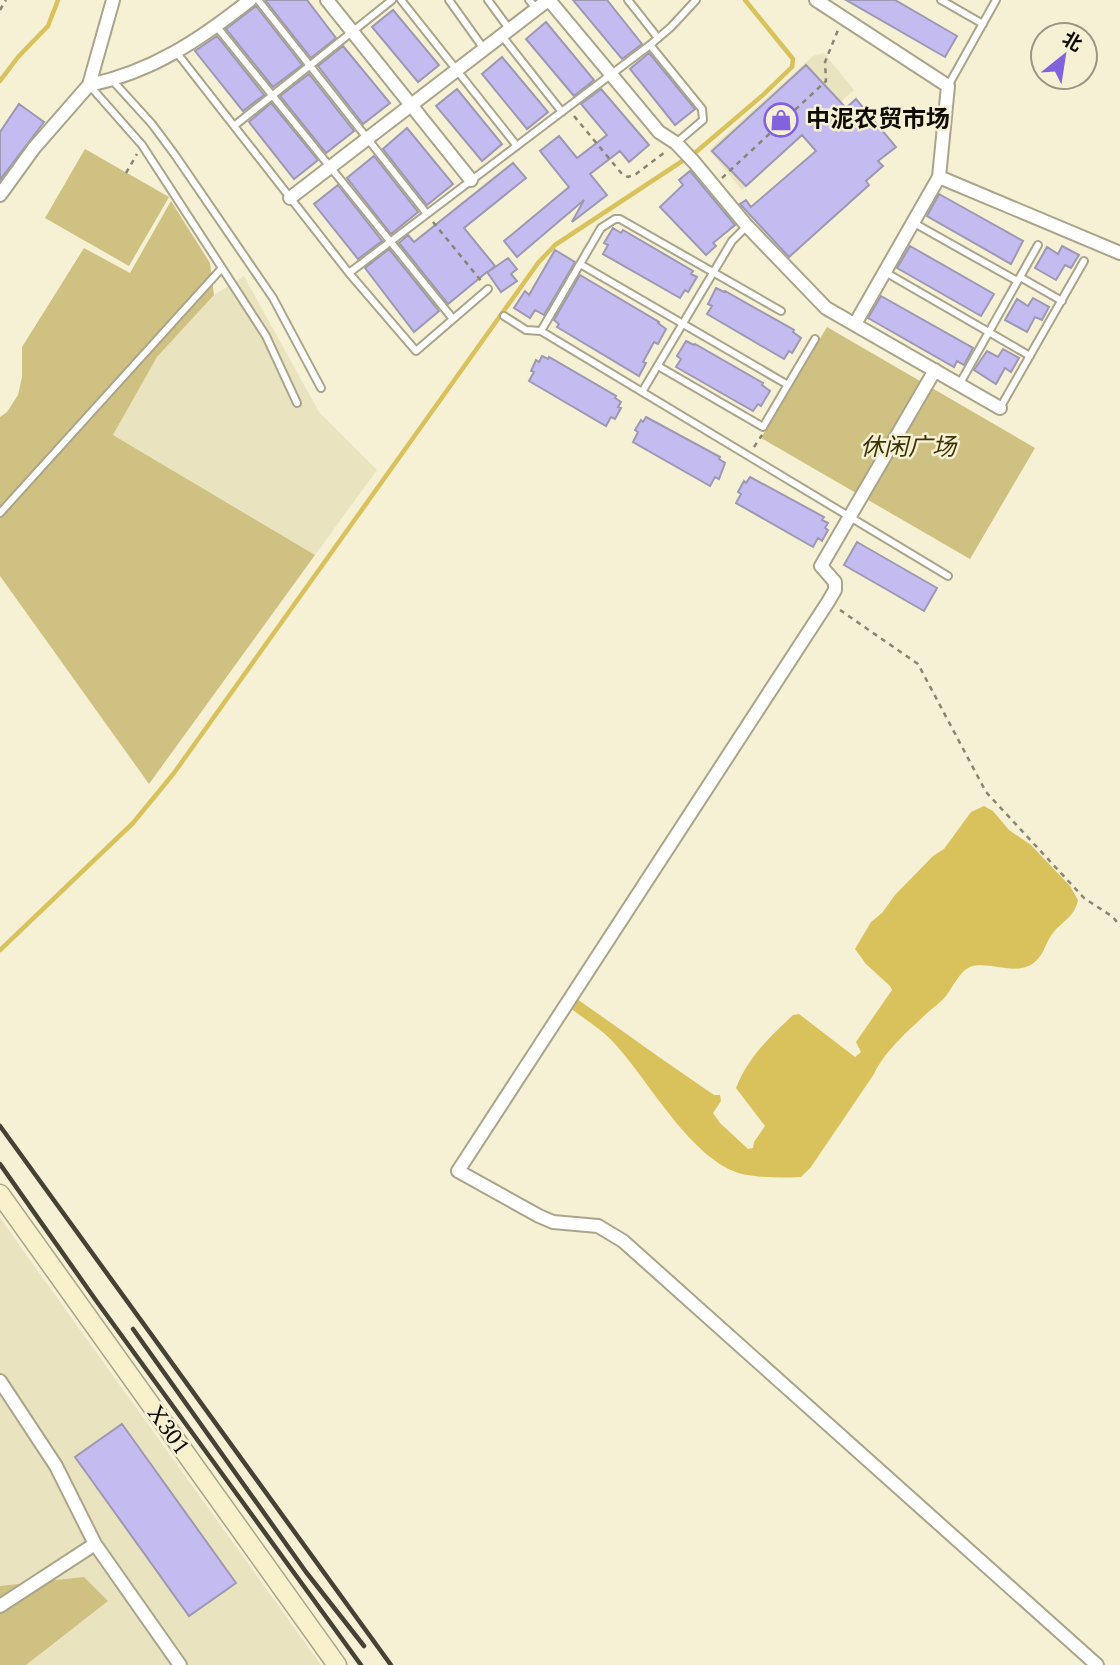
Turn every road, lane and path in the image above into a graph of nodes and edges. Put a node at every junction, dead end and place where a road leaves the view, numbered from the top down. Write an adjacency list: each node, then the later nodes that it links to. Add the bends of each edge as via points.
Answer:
1 (6, 0): 17 (path)
2 (113, 0): 31 (street)
3 (250, 0): 20 (street)
4 (258, 0): 27 (lane)
5 (327, 0): 21 (street)
6 (392, 0): 21 (lane)
7 (401, 0): 28 (lane)
8 (449, 0): 25 (lane)
9 (488, 0): 22 (lane)
10 (549, 0): 16 (street); 29 (street)
11 (628, 0): 23 (lane)
12 (696, 0): 23 (lane)
13 (816, 0): 18 (street)
14 (941, 0): 19 (lane)
15 (996, 0): 19 (lane)
16 (533, 5): 22 (street)
17 (0, 10)
18 (844, 17): 32 (street); 45 (path, via 825,62 826,81)
19 (983, 24): 32 (lane)
20 (217, 27): 26 (street); 33 (lane)
21 (353, 31): 27 (lane); 34 (street)
22 (506, 33): 25 (street); 35 (lane)
23 (658, 38): 24 (lane)
24 (650, 45): 29 (lane); 40 (lane, via 702,109 703,120)
25 (484, 49): 28 (street)
26 (177, 53): 30 (street); 36 (lane)
27 (310, 65): 33 (lane); 37 (lane)
28 (457, 71): 34 (street); 39 (lane)
29 (612, 75): 35 (lane); 40 (street, via 659,132)
30 (112, 80): 31 (street); 76 (lane, via 152,124 273,298)
31 (89, 85): 38 (lane); 46 (street)
32 (947, 86): 43 (street)
33 (273, 95): 36 (lane); 41 (lane)
34 (411, 106): 37 (street); 44 (street)
35 (565, 110): 39 (lane); 40 (path, via 628,177)
36 (234, 126): 47 (lane)
37 (368, 139): 41 (street); 48 (lane)
38 (142, 145): 42 (path); 56 (lane)
39 (517, 146): 44 (lane)
40 (680, 147): 45 (street)
41 (330, 168): 47 (street); 51 (lane)
42 (126, 173)
43 (939, 177): 49 (street); 53 (street)
44 (471, 180): 48 (lane)
45 (715, 185): 50 (street)
46 (0, 195)
47 (290, 198): 59 (lane)
48 (427, 214): 51 (lane); 61 (path)
49 (914, 223): 58 (street); 60 (lane)
50 (747, 226): 57 (lane); 67 (street, via 826,308)
51 (389, 242): 59 (lane); 65 (lane)
52 (1038, 245): 60 (lane)
53 (1120, 253)
54 (1084, 261): 62 (lane)
55 (580, 264): 57 (lane, via 601,228 620,219); 66 (lane); 68 (lane)
56 (222, 268): 78 (lane, via 266,336); 80 (lane)
57 (713, 272): 63 (lane); 66 (lane)
58 (885, 272): 67 (street); 69 (lane)
59 (349, 273): 65 (lane, via 416,351)
60 (1018, 279): 62 (lane); 69 (lane)
61 (488, 289): 65 (lane)
62 (1062, 301): 71 (lane)
63 (781, 311)
64 (505, 316): 68 (lane, via 526,330)
65 (453, 319)
66 (682, 324): 72 (lane); 74 (lane)
67 (855, 324): 73 (street)
68 (541, 331): 77 (lane)
69 (989, 331): 71 (lane); 75 (lane)
70 (815, 339): 74 (lane)
71 (1030, 356): 79 (lane)
72 (658, 366): 74 (lane, via 763,427); 77 (lane)
73 (934, 370): 75 (street); 81 (street)
74 (788, 385)
75 (959, 385): 79 (street)
76 (321, 388)
77 (642, 392): 81 (lane)
78 (297, 403)
79 (1000, 408)
80 (0, 513)
81 (850, 517): 82 (lane); 83 (street, via 821,566 835,582)
82 (948, 576)
83 (828, 602): 84 (path, via 918,664 986,792 1084,898); 91 (street, via 458,1171 553,1222 598,1226 623,1241)
84 (1120, 926)
85 (0, 1194): 90 (main road, X301 / X301)
86 (0, 1381): 87 (street, via 55,1466)
87 (95, 1544): 88 (street); 89 (street)
88 (0, 1606)
89 (180, 1665)
90 (337, 1665)
91 (1097, 1665)

